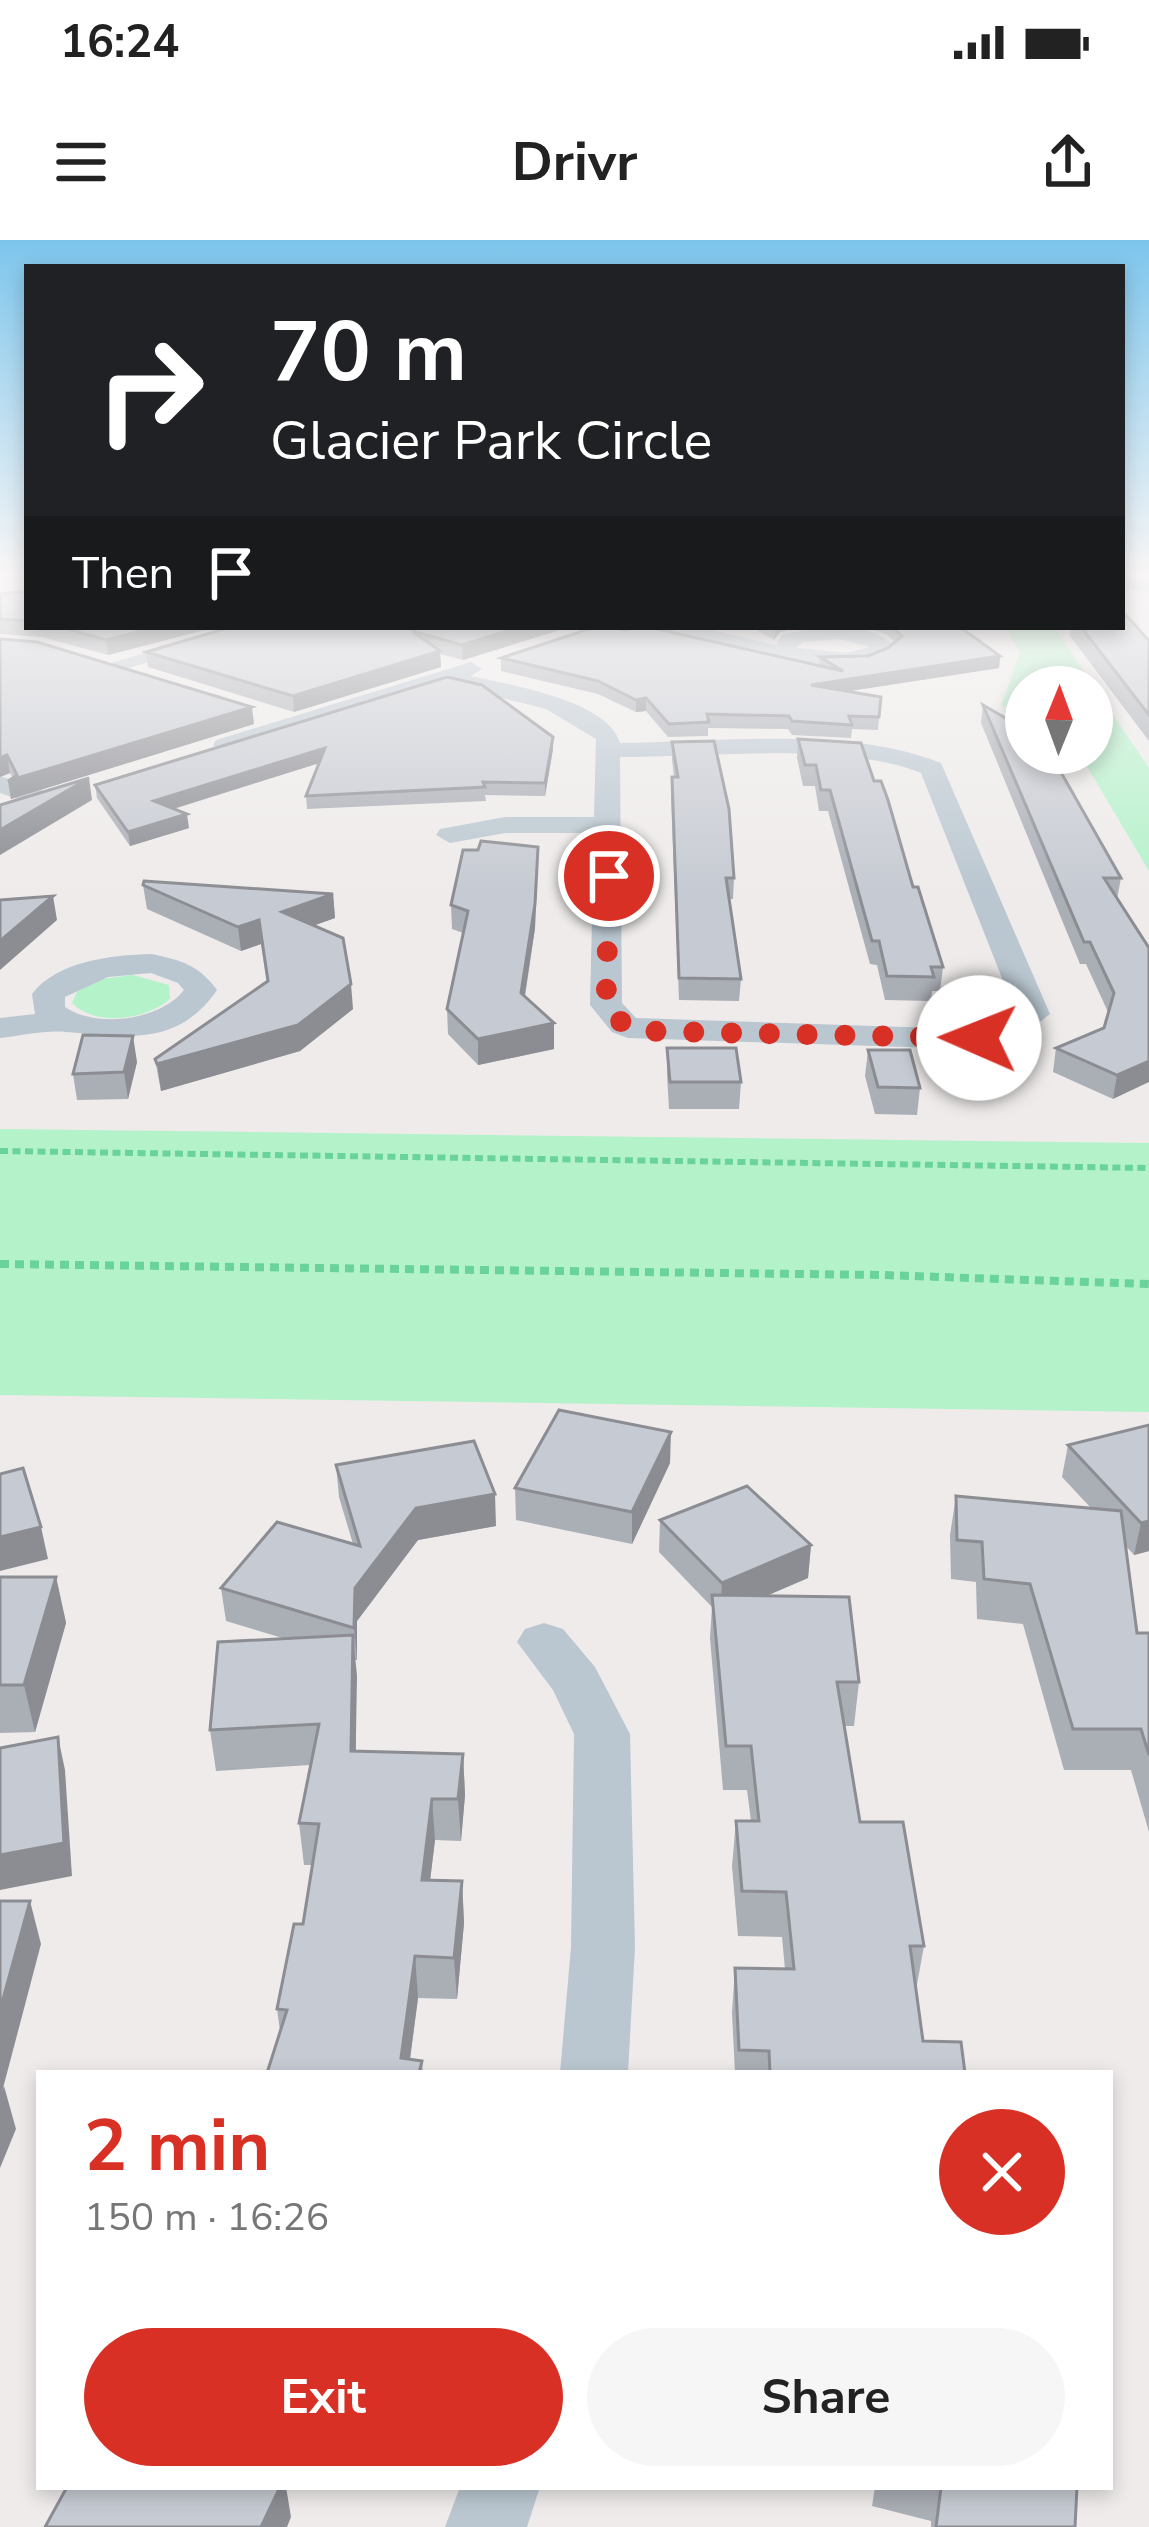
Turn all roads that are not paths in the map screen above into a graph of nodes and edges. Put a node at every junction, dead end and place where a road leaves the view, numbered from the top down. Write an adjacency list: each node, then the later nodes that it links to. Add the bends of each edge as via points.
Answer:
1 (146, 679): 4 (street)
2 (437, 679): 6 (street)
3 (455, 679): 7 (street, via 581,716 608,736)
4 (150, 680)
5 (256, 713): 6 (street)
6 (292, 724): 8 (street)
7 (611, 750): 11 (street); 11 (street, via 871,751 918,759 932,768 1033,1014 979,1038 659,1033 624,1025 606,1005)
8 (208, 751)
9 (0, 784): 10 (street, via 54,799)
10 (3, 815)
11 (610, 825): 12 (street, via 506,825)
12 (450, 836)
13 (62, 1021): 14 (street)
14 (0, 1028)
15 (544, 1642): 16 (street, via 576,1681 602,1734)
16 (594, 2070)
17 (499, 2490): 18 (street)
18 (486, 2527)

